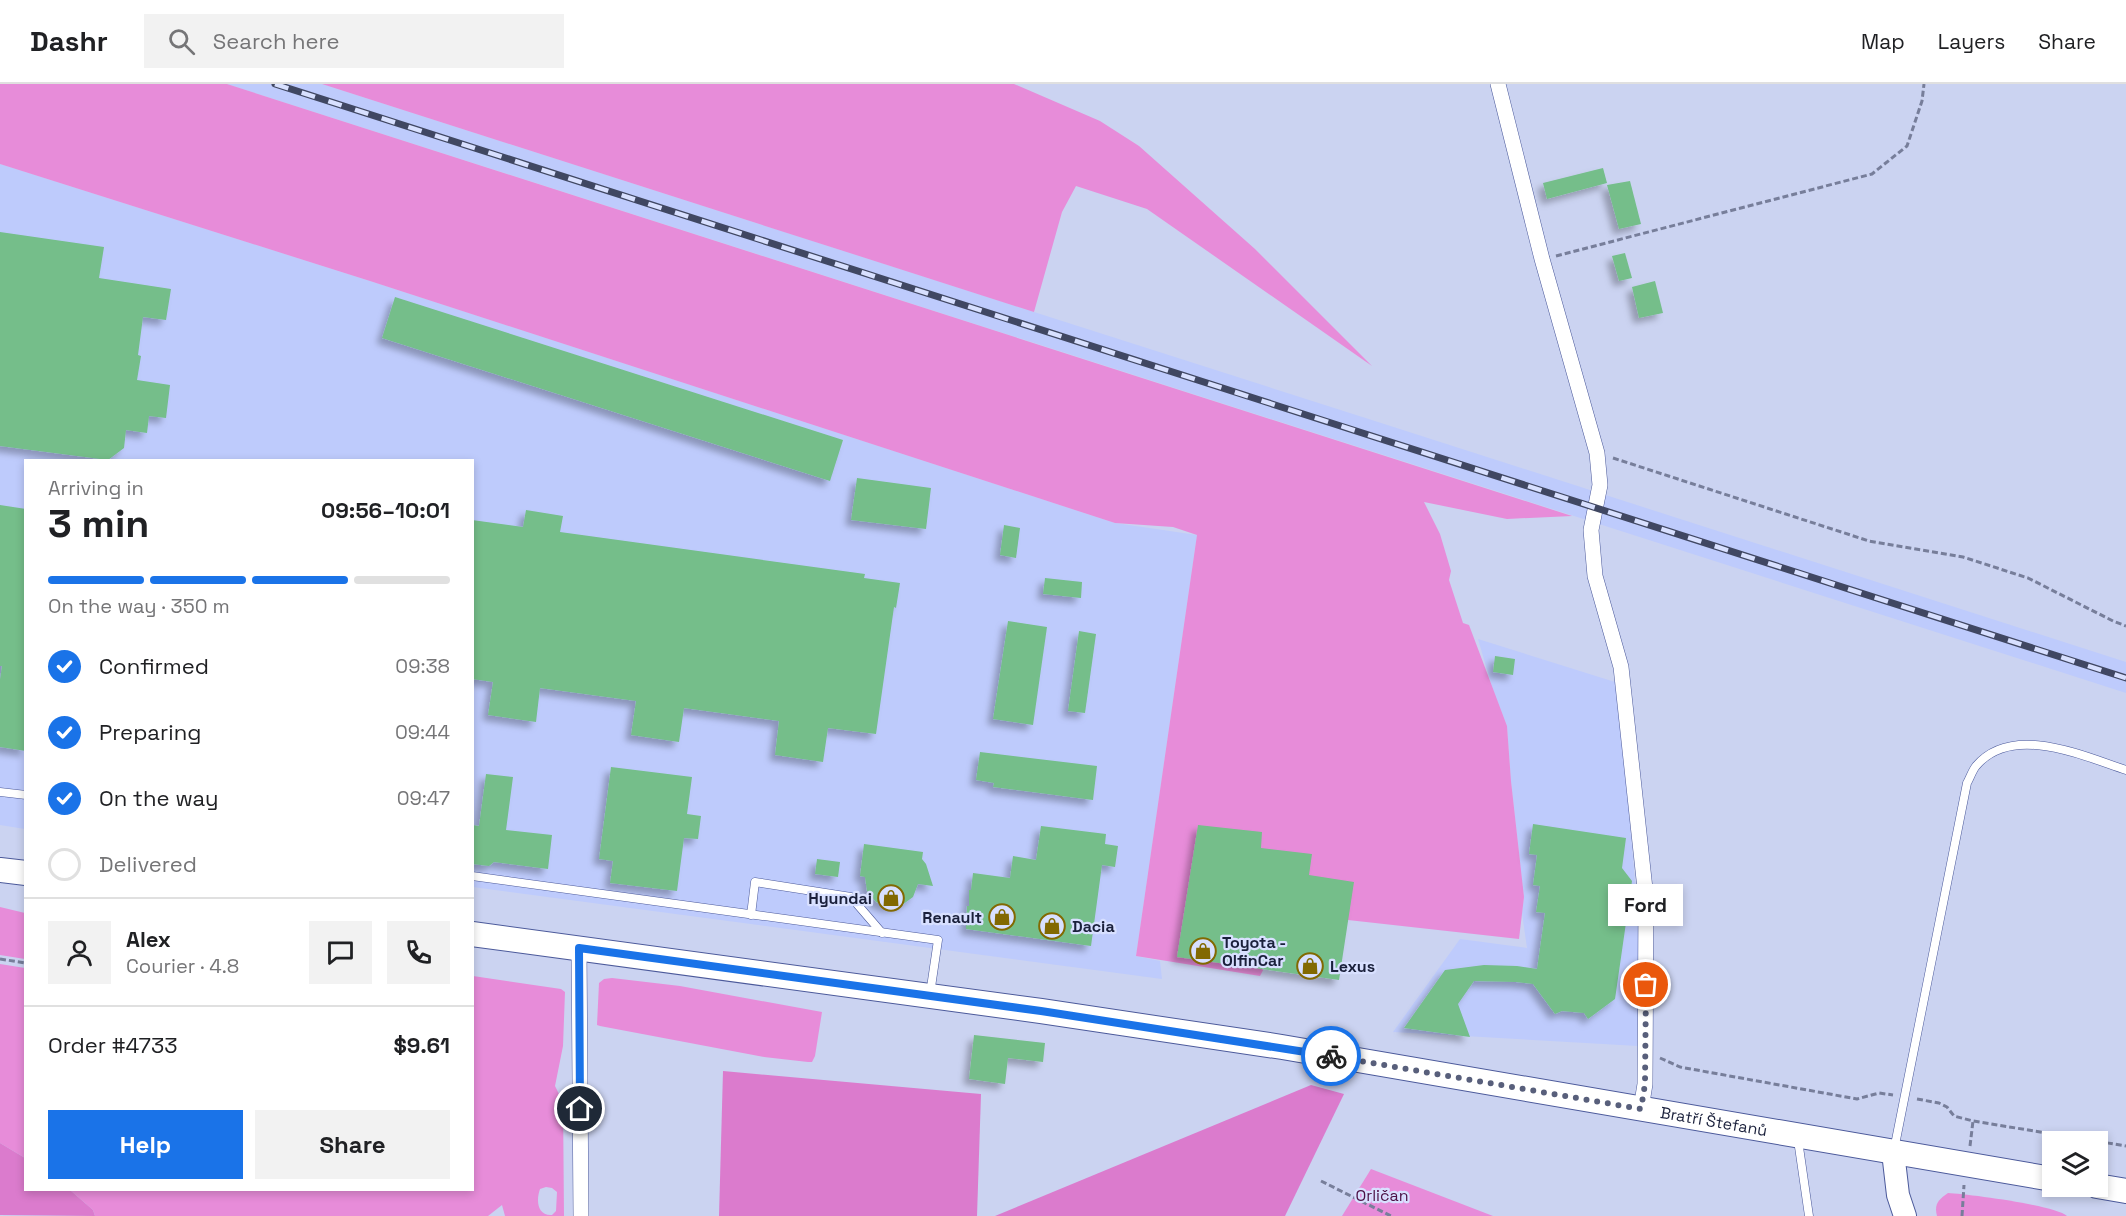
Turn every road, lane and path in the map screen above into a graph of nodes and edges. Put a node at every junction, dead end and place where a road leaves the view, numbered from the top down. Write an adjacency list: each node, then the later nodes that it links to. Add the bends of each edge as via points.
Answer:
1 (1498, 84): 3 (street)
2 (1924, 84): 3 (path, via 1907,146 1872,174)
3 (1542, 259): 4 (street)
4 (1597, 453): 5 (path, via 1869,541 1963,556 2017,574); 19 (street, via 1600,485 1591,530 1595,576 1621,667 1646,897)
5 (2126, 626)
6 (2126, 770): 20 (lane, via 2050,746 2017,744 1988,755 1975,767 1967,783)
7 (0, 792): 8 (lane)
8 (24, 795)
9 (0, 870): 10 (main road)
10 (24, 873)
11 (474, 876): 12 (lane)
12 (751, 915): 13 (lane); 13 (lane, via 755,882 851,897)
13 (882, 933): 18 (lane, via 938,940)
14 (474, 934): 15 (main road, Bratří Štefanů)
15 (579, 948): 18 (main road, Bratří Štefanů); 29 (street)
16 (0, 959): 17 (path)
17 (24, 963)
18 (929, 996): 21 (main road, Bratří Štefanů, via 1282,1047)
19 (1646, 1051): 20 (path, via 1680,1067 1857,1100 1880,1093); 21 (street)
20 (1904, 1097): 23 (path, via 1940,1103 1954,1116 1973,1121); 24 (lane)
21 (1641, 1109): 22 (main road, Bratří Štefanů)
22 (1797, 1135): 24 (main road, Bratří Štefanů); 31 (lane)
23 (2126, 1146)
24 (1893, 1152): 25 (main road, Bratří Štefanů); 32 (street, via 1898,1195)
25 (2042, 1177)
26 (1321, 1181): 30 (path)
27 (2108, 1188): 28 (main road)
28 (2126, 1191)
29 (581, 1216)
30 (1391, 1216)
31 (1809, 1216)
32 (1905, 1216)

